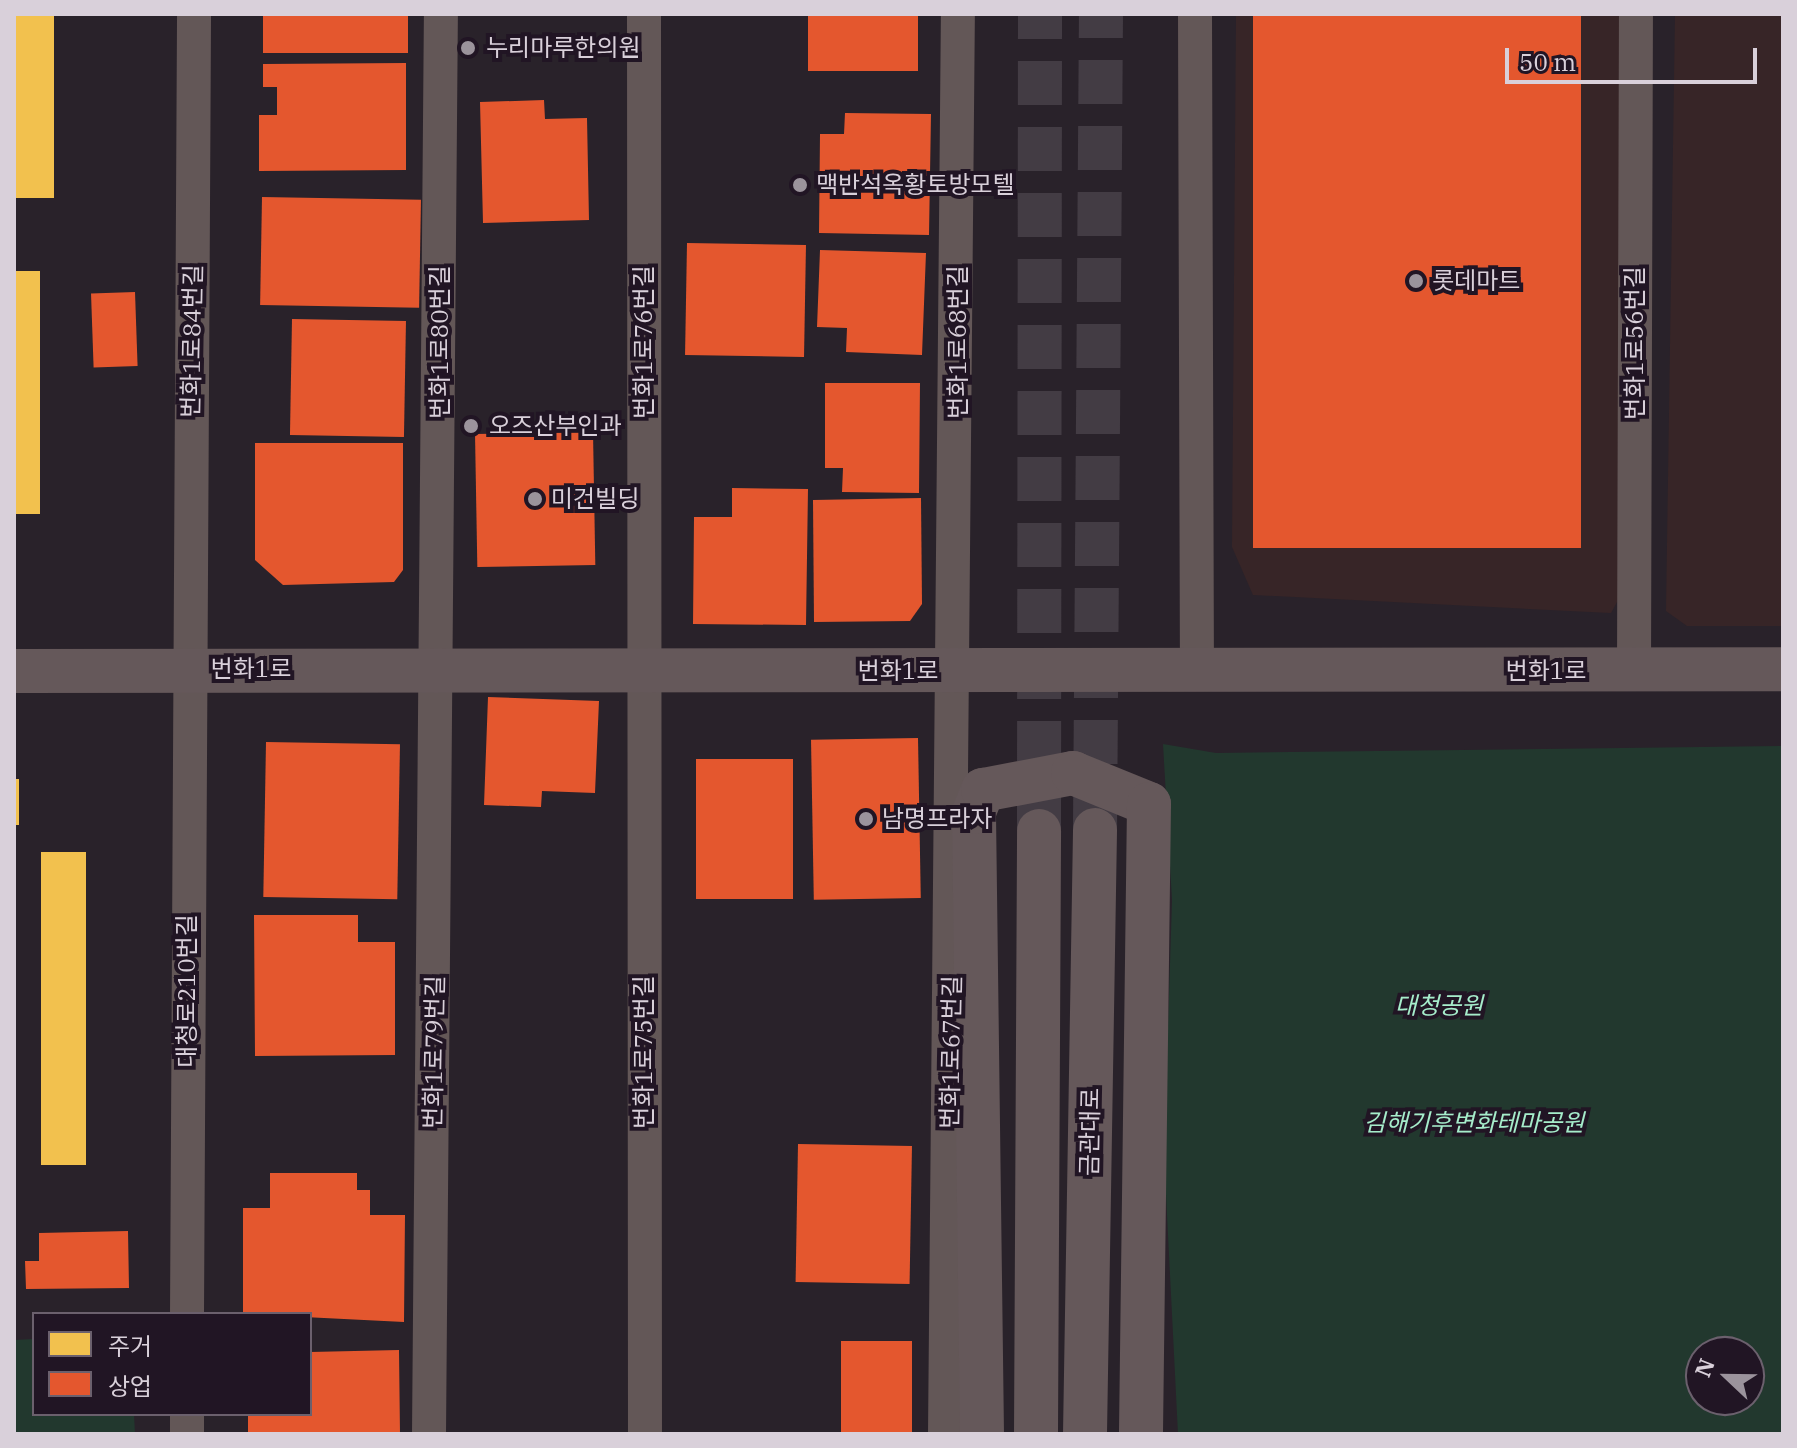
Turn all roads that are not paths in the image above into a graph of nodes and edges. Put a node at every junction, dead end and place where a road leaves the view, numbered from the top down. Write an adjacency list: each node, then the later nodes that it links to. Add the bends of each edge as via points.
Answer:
1 (194, 14): 7 (street, 번화1로84번길)
2 (441, 14): 9 (street, 번화1로80번길)
3 (644, 14): 12 (street, 번화1로76번길)
4 (958, 14): 10 (street, 번화1로68번길)
5 (1195, 14): 13 (street)
6 (1636, 14): 14 (street, 번화1로56번길)
7 (188, 668): 9 (main road, 번화1로); 11 (main road, 번화1로); 17 (street, 대청로210번길)
8 (1783, 669): 14 (main road, 번화1로)
9 (439, 670): 12 (main road, 번화1로); 18 (street, 번화1로79번길)
10 (957, 670): 12 (main road, 번화1로); 13 (main road, 번화1로); 20 (street, 번화1로67번길)
11 (14, 671)
12 (643, 671): 19 (street, 번화1로75번길)
13 (1197, 671): 14 (main road, 번화1로)
14 (1634, 671)
15 (1095, 830): 23 (main road, 금관대로)
16 (1039, 831): 22 (main road)
17 (187, 1312)
18 (429, 1434)
19 (645, 1434)
20 (945, 1434)
21 (982, 1434): 24 (main road, via 974,812 983,790 1073,773 1149,804)
22 (1036, 1434)
23 (1085, 1434)
24 (1141, 1434)

